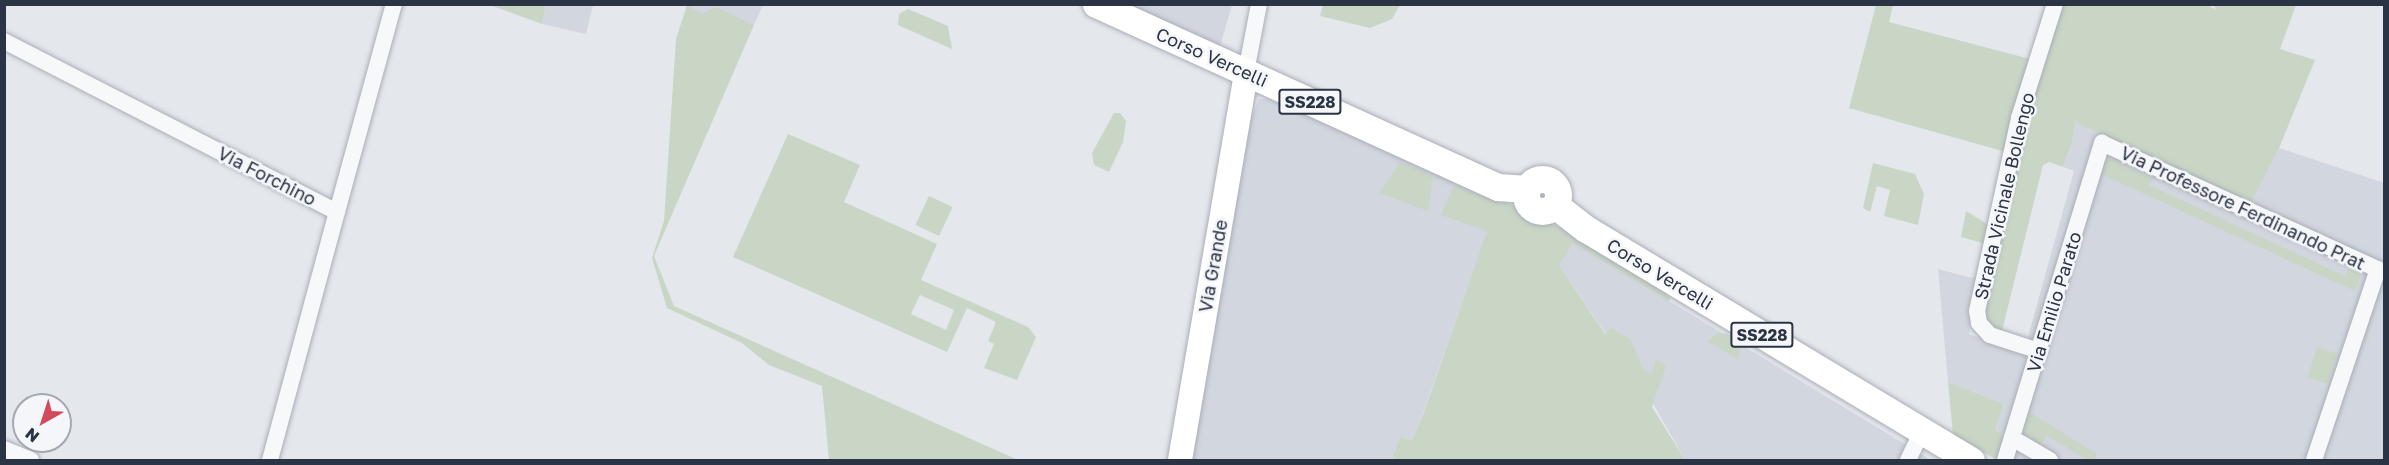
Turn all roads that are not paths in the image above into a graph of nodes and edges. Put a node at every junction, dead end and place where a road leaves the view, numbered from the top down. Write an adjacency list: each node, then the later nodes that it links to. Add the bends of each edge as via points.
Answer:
1 (394, 4): 8 (street, Via Forchino)
2 (1096, 4): 6 (main road, Corso Vercelli / SS228)
3 (1259, 4): 6 (street)
4 (2055, 4): 10 (street, Strada Vicinale Bollengo, via 2019,118 1977,311 1979,323 1990,335)
5 (4, 40): 8 (street, Via Forchino)
6 (1246, 72): 11 (main road, Corso Vercelli / SS228, via 1498,187 1527,189 1535,180 1553,182 1559,193 1555,205 1586,230); 16 (street, Via Grande)
7 (2102, 143): 9 (street, Via Professore Ferdinando Prat); 10 (street, Via Emilio Parato)
8 (337, 212): 15 (street)
9 (2381, 271): 21 (street)
10 (2039, 351): 12 (street, Via Emilio Parato)
11 (1922, 431): 17 (street); 18 (main road, Corso Vercelli / SS228)
12 (2012, 438): 19 (street, Via Emilio Parato); 20 (street)
13 (4, 448): 14 (street)
14 (31, 460)
15 (270, 460)
16 (1180, 460)
17 (1908, 460)
18 (1971, 460)
19 (2005, 460)
20 (2050, 460)
21 (2314, 460)

